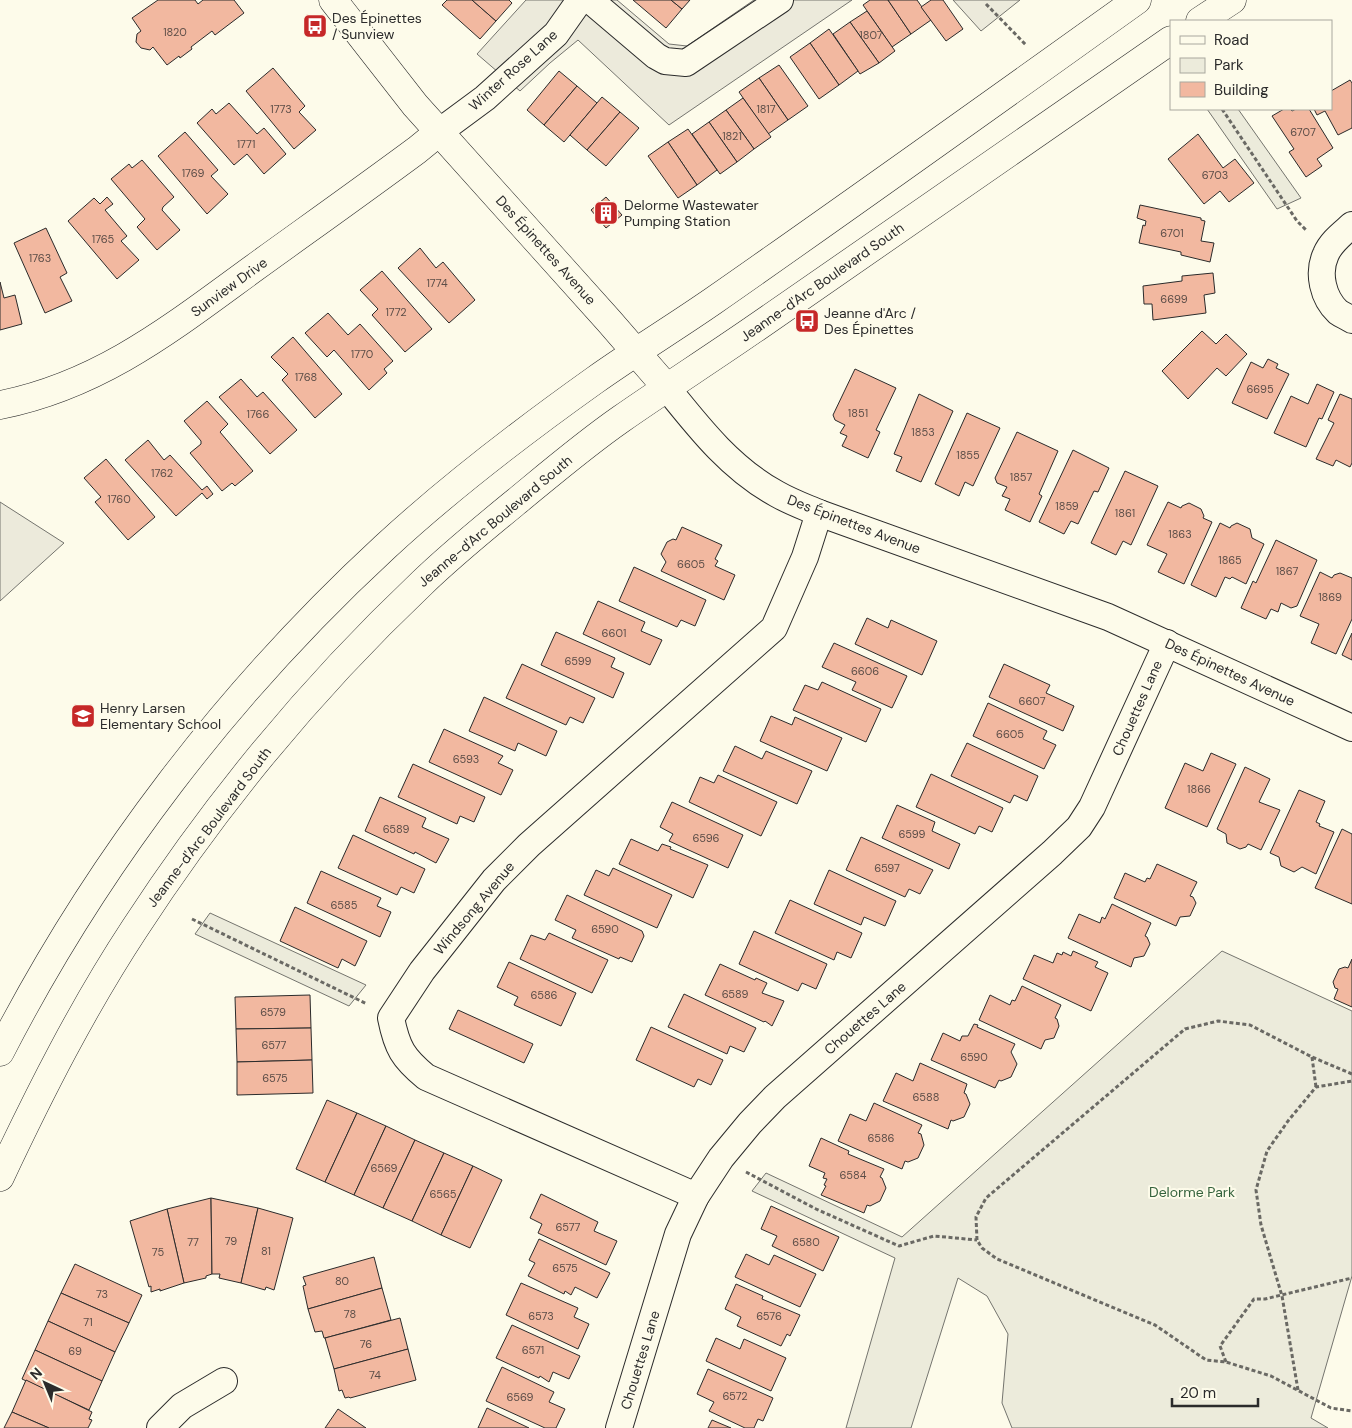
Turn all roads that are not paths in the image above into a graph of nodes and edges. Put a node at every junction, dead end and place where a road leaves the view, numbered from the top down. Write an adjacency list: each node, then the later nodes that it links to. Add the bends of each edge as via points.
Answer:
1 (332, 0): 9 (main road, Des Épinettes Avenue)
2 (580, 0): 9 (street, Winter Rose Lane, via 556,34 485,98)
3 (590, 0): 4 (street, via 665,62 686,63)
4 (780, 0)
5 (1137, 0): 12 (main road, via 929,150)
6 (1232, 0): 7 (main road)
7 (1202, 20)
8 (1170, 41): 13 (main road, Jeanne-d'Arc Boulevard South)
9 (439, 132): 12 (main road, Des Épinettes Avenue); 14 (main road, Sunview Drive, via 183,321 127,357 77,382)
10 (1352, 226): 11 (street, via 1326,253 1322,280 1326,294 1338,312)
11 (1352, 320)
12 (636, 352): 13 (main road, Des Épinettes Avenue); 18 (main road, via 500,450 439,500 344,586 293,639 205,738 146,814 76,918)
13 (667, 388): 15 (street, Des Épinettes Avenue, via 714,446 738,467 776,494); 19 (main road, Jeanne-d'Arc Boulevard South, via 564,462 473,536 344,661 289,722 229,794 133,930 35,1103)
14 (0, 405)
15 (819, 514): 16 (street, Des Épinettes Avenue, via 1108,617); 20 (street, Windsong Avenue, via 805,557 774,628 529,845 494,880 422,971 391,1018 394,1036 402,1053 426,1077)
16 (1167, 643): 17 (street, Des Épinettes Avenue); 20 (street, Chouettes Lane, via 1092,807 1079,827 776,1097 721,1158)
17 (1352, 728)
18 (0, 1052)
19 (0, 1178)
20 (696, 1196): 23 (street, Chouettes Lane, via 678,1234)
21 (224, 1381): 22 (street, via 182,1406)
22 (160, 1428)
23 (619, 1428)

